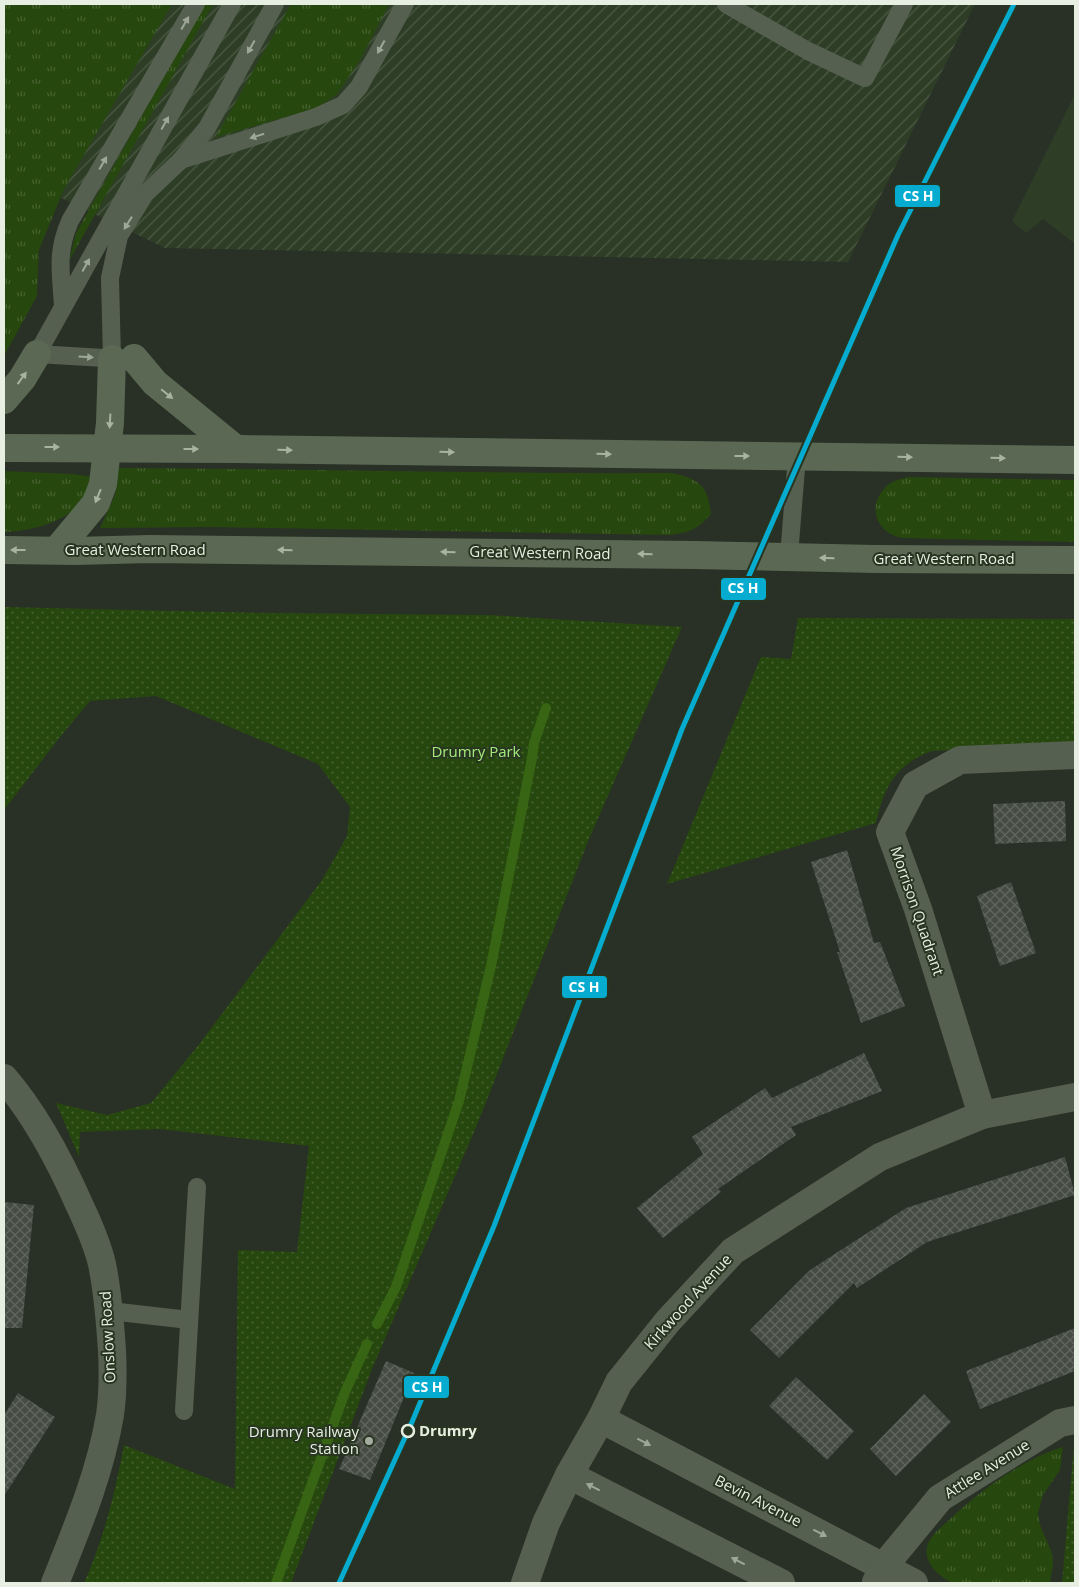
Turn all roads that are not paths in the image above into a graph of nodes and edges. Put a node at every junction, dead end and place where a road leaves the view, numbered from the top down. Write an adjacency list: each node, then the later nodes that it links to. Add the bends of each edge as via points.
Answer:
1 (196, 4): 8 (lane, one-way to 1, via 60,254 70,220)
2 (232, 4): 8 (lane, one-way to 2)
3 (275, 4): 7 (lane, one-way to 7, via 207,128)
4 (405, 4): 7 (lane, one-way to 7, via 359,87 343,105 316,117)
5 (726, 4): 6 (lane, via 808,51 865,78)
6 (904, 4)
7 (181, 160): 10 (lane, one-way to 10, via 145,194 119,236 110,278 112,328)
8 (64, 306): 9 (lane)
9 (37, 354): 10 (lane, one-way to 10); 11 (main road, one-way to 9)
10 (123, 359): 13 (main road, one-way to 13); 14 (main road, one-way to 14)
11 (4, 400)
12 (4, 448): 13 (main road, one-way to 13)
13 (107, 448): 14 (main road, one-way to 14); 18 (main road, one-way to 18, via 103,484 96,503)
14 (236, 449): 15 (main road, one-way to 15)
15 (797, 456): 16 (main road, one-way to 16); 19 (lane)
16 (1075, 460)
17 (4, 550): 18 (main road, Great Western Road, one-way to 17)
18 (57, 550): 19 (main road, Great Western Road, one-way to 18)
19 (789, 556): 20 (main road, Great Western Road, one-way to 19)
20 (1075, 560)
21 (1075, 755): 24 (street, Morrison Quadrant, via 960,760 915,785 890,832 918,909)
22 (4, 1078): 26 (street, Onslow Road, via 39,1126 64,1170 102,1262)
23 (1075, 1097): 24 (street, Kirkwood Avenue)
24 (982, 1115): 29 (street, Kirkwood Avenue, via 880,1157 733,1251 668,1321 619,1382)
25 (196, 1187): 27 (lane)
26 (110, 1310): 27 (lane); 33 (street, Onslow Road, via 110,1413 94,1481)
27 (189, 1320): 28 (lane)
28 (184, 1411)
29 (601, 1419): 31 (street, Kirkwood Avenue); 32 (street, Bevin Avenue, one-way to 32)
30 (1075, 1420): 32 (street, Attlee Avenue, via 1060,1424 940,1498)
31 (569, 1475): 34 (street, Kirkwood Avenue, via 546,1523); 35 (street, one-way to 31)
32 (880, 1575): 36 (street, Bevin Avenue)
33 (55, 1583)
34 (525, 1583)
35 (781, 1583)
36 (914, 1583)

